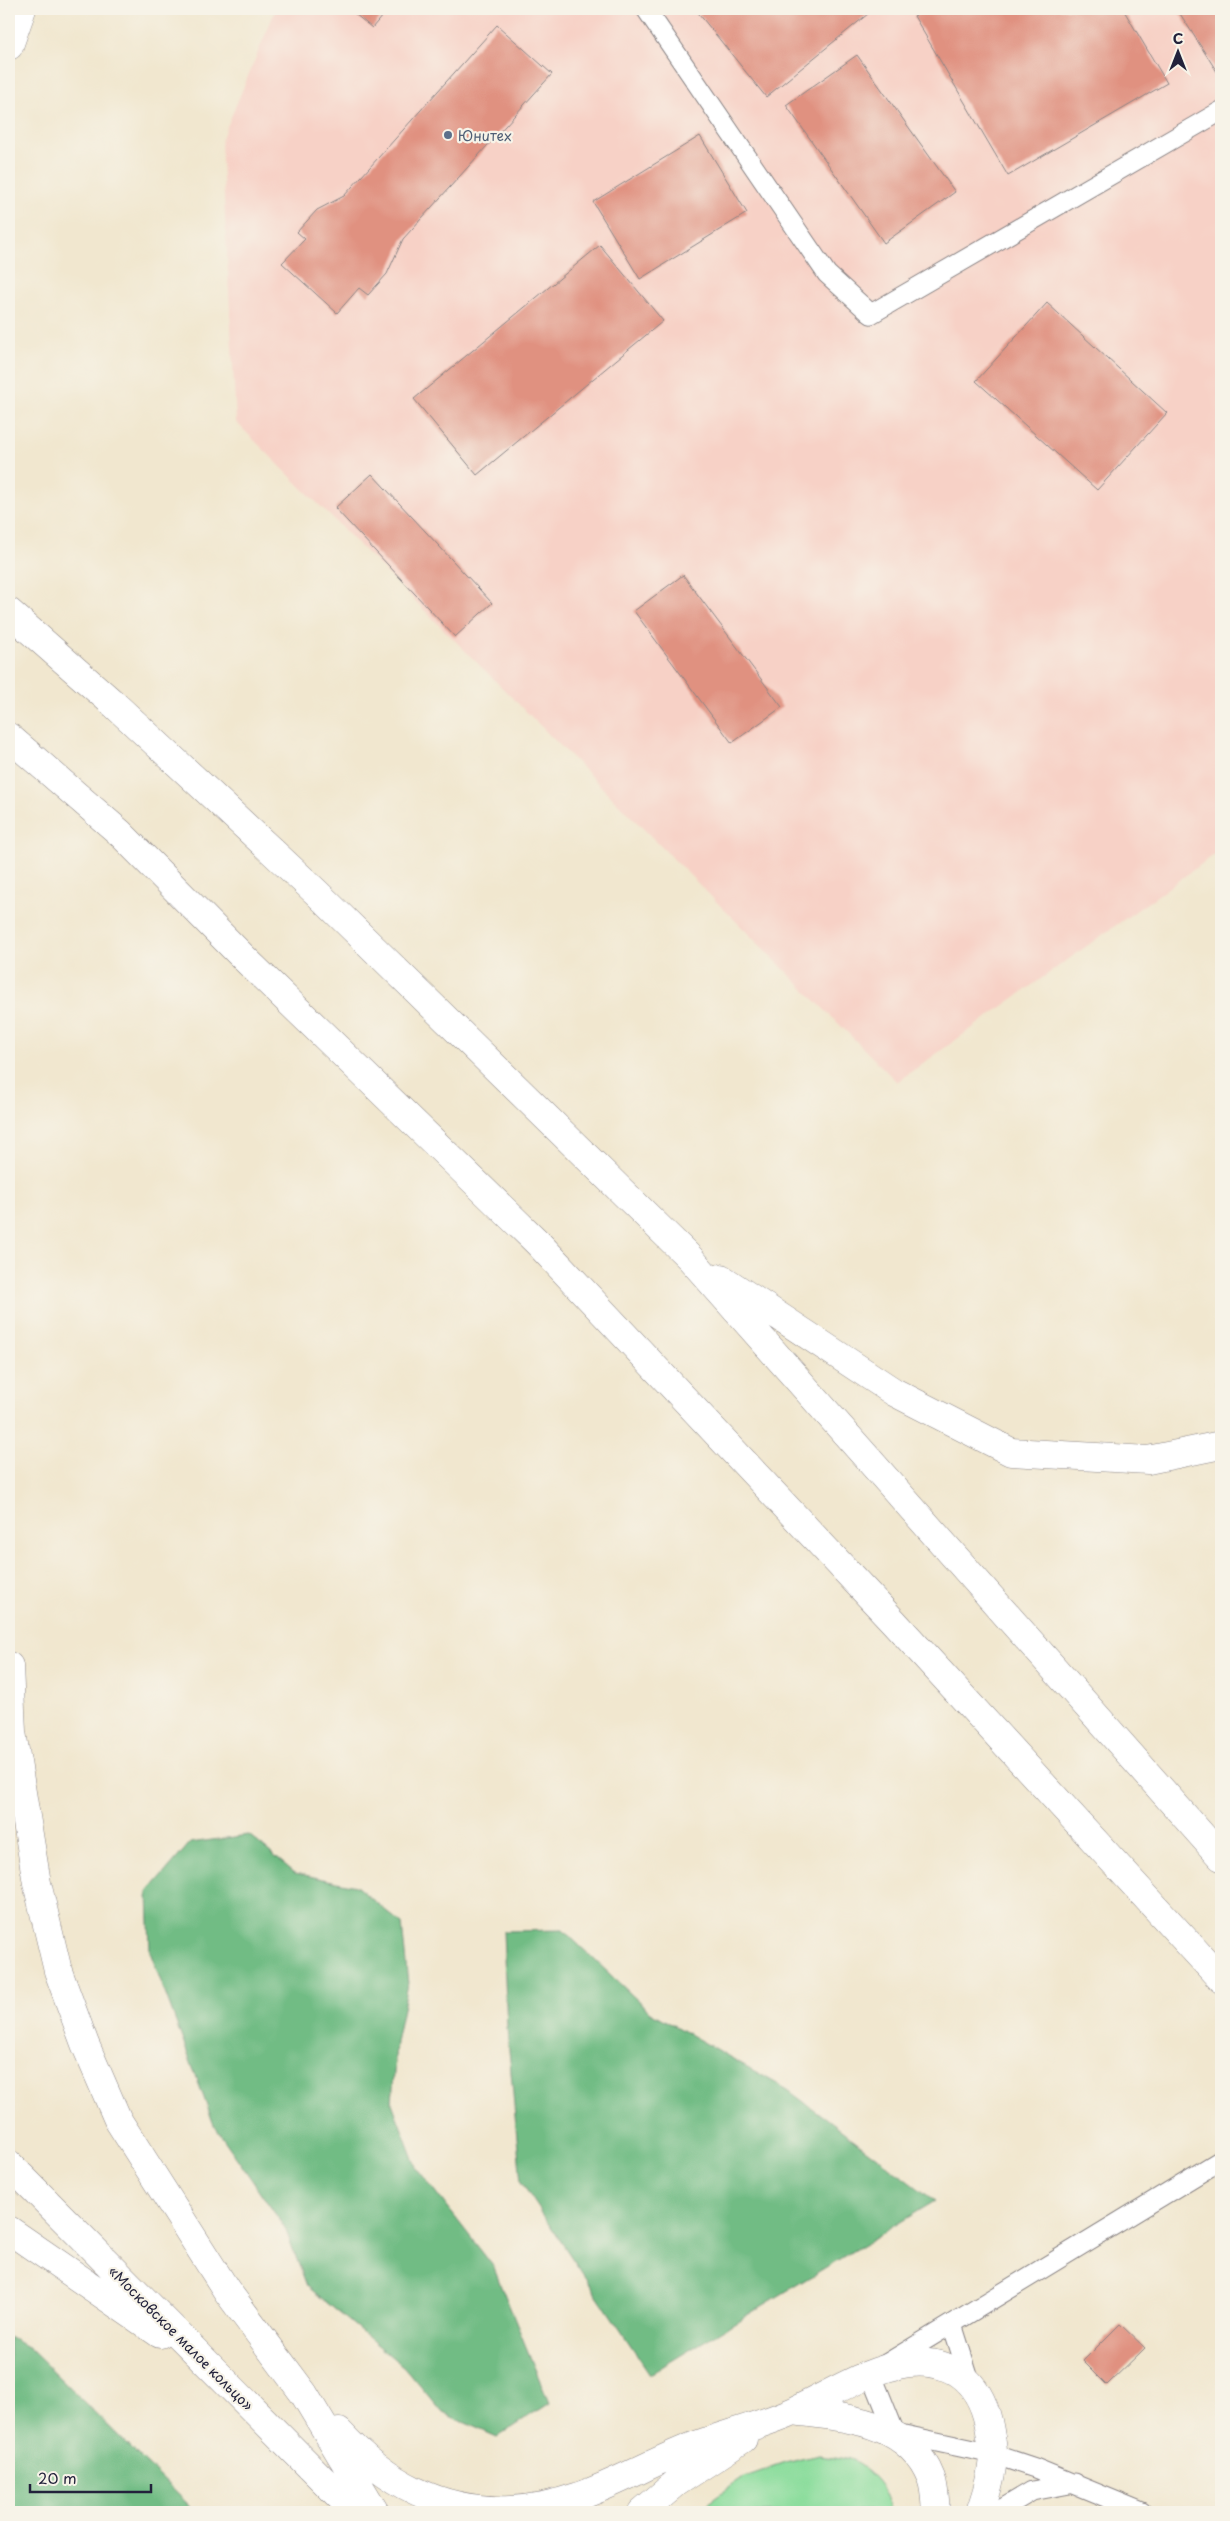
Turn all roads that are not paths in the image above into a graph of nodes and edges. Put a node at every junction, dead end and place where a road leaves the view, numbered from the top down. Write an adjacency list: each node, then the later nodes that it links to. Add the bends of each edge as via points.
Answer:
1 (22, 9): 3 (highway)
2 (646, 9): 4 (lane, via 827,274 871,314)
3 (9, 46)
4 (1221, 111)
5 (9, 612): 7 (highway, via 116,706 317,893)
6 (9, 737): 11 (highway, via 120,833 537,1242 894,1622)
7 (690, 1258): 8 (highway, via 894,1392 1011,1452 1148,1460); 10 (highway)
8 (1221, 1445)
9 (9, 1666): 19 (highway, via 12,1732 36,1883 58,1971 85,2044 118,2120 227,2291)
10 (1221, 1858)
11 (1221, 1979)
12 (1221, 2160): 15 (lane)
13 (9, 2164): 16 (highway, «Московское малое кольцо»)
14 (9, 2230): 16 (highway)
15 (952, 2324): 17 (lane); 18 (lane)
16 (213, 2371): 25 (highway, «Московское малое кольцо»)
17 (871, 2373): 18 (highway, via 910,2363 944,2366); 20 (highway); 22 (lane)
18 (970, 2381): 23 (highway, via 987,2410)
19 (304, 2394): 21 (highway, via 379,2471 406,2488 474,2510 549,2506 593,2493 696,2445); 26 (highway)
20 (794, 2411): 21 (highway); 22 (highway, via 850,2418)
21 (767, 2422): 27 (highway, via 676,2483)
22 (895, 2433): 23 (lane); 28 (highway, via 917,2453 932,2479)
23 (993, 2454): 24 (lane); 29 (highway, via 990,2482)
24 (1075, 2483): 30 (lane, via 1032,2491); 31 (lane)
25 (355, 2512)
26 (375, 2512)
27 (642, 2512)
28 (936, 2512)
29 (980, 2512)
30 (996, 2512)
31 (1142, 2512)

